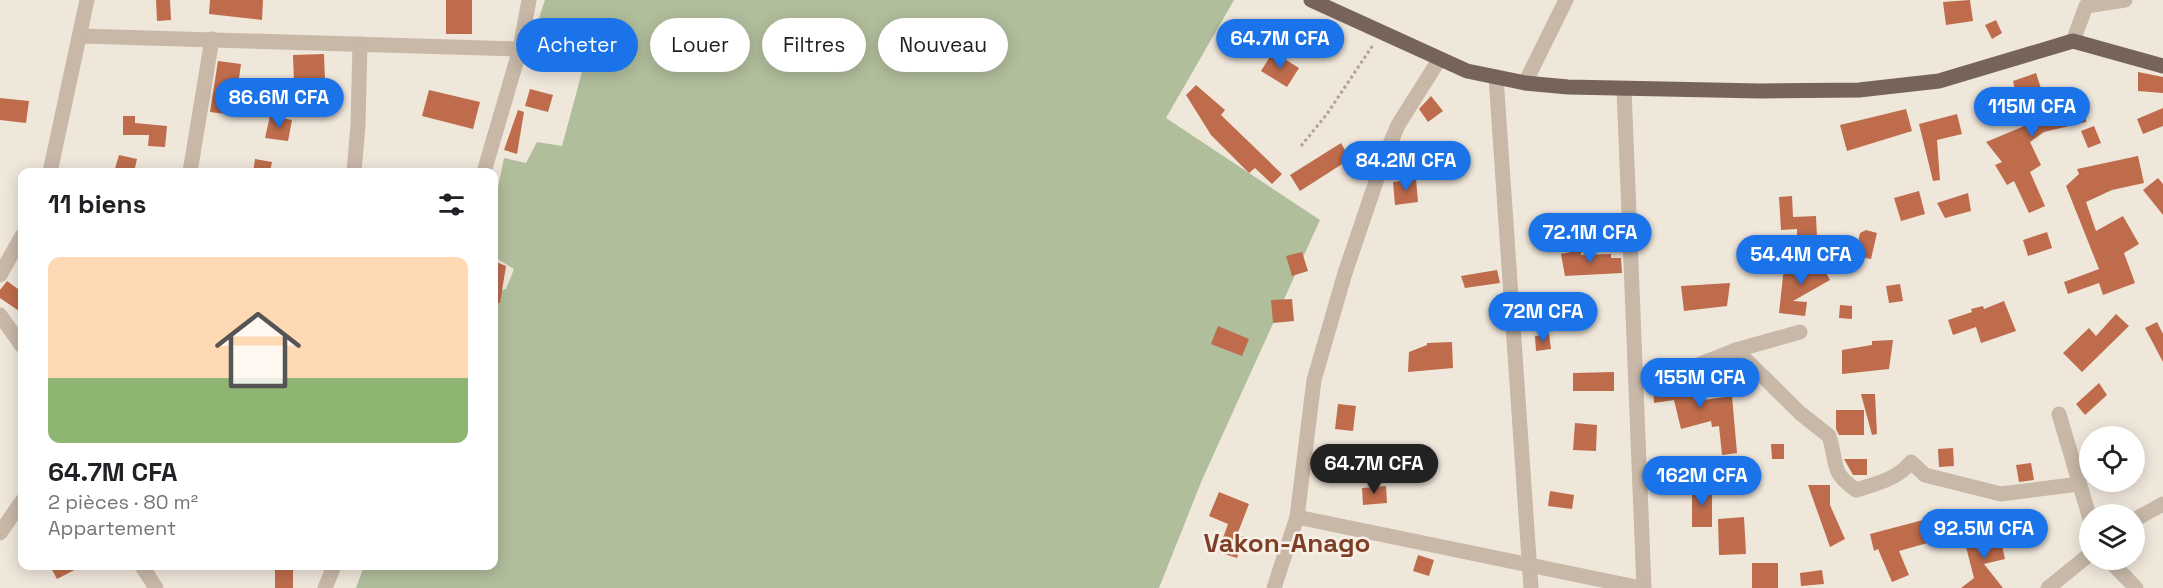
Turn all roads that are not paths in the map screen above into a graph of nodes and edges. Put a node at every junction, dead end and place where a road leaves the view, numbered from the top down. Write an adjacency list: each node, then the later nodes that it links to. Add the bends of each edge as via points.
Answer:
1 (87, 0): 8 (street)
2 (530, 0): 7 (street)
3 (1311, 0): 13 (main road)
4 (1566, 0): 17 (street)
5 (2125, 0): 6 (street)
6 (2085, 3): 10 (street)
7 (526, 18)
8 (81, 36): 9 (street); 19 (street)
9 (212, 39): 11 (street); 20 (street)
10 (2073, 42): 15 (main road); 18 (main road, via 1939,81 1908,85 1800,91)
11 (360, 44): 12 (street); 21 (street)
12 (516, 49)
13 (1439, 60): 16 (main road); 35 (street, via 1398,125 1345,273 1314,380)
14 (516, 63): 22 (street)
15 (2163, 66)
16 (1496, 77): 17 (main road); 38 (street)
17 (1526, 83): 18 (main road)
18 (1624, 89): 46 (street)
19 (51, 168)
20 (191, 168)
21 (354, 168)
22 (485, 168)
23 (18, 243): 24 (street)
24 (0, 275)
25 (0, 315): 27 (street)
26 (1800, 332): 28 (street)
27 (18, 340)
28 (1736, 350): 29 (street); 31 (street, via 1829,436 1834,468 1856,490 1905,470 1911,462 1925,475 2001,494)
29 (1683, 371)
30 (2059, 414): 31 (street)
31 (2079, 484)
32 (2163, 504): 34 (street)
33 (18, 507): 36 (street)
34 (2145, 514)
35 (1297, 517): 38 (street); 44 (street)
36 (0, 533)
37 (2079, 563): 47 (street)
38 (1529, 565): 45 (street); 46 (street)
39 (145, 570): 42 (street)
40 (332, 570): 43 (street)
41 (2119, 570): 48 (street)
42 (156, 588)
43 (325, 588)
44 (1274, 588)
45 (1531, 588)
46 (1643, 588)
47 (2048, 588)
48 (2136, 588)

